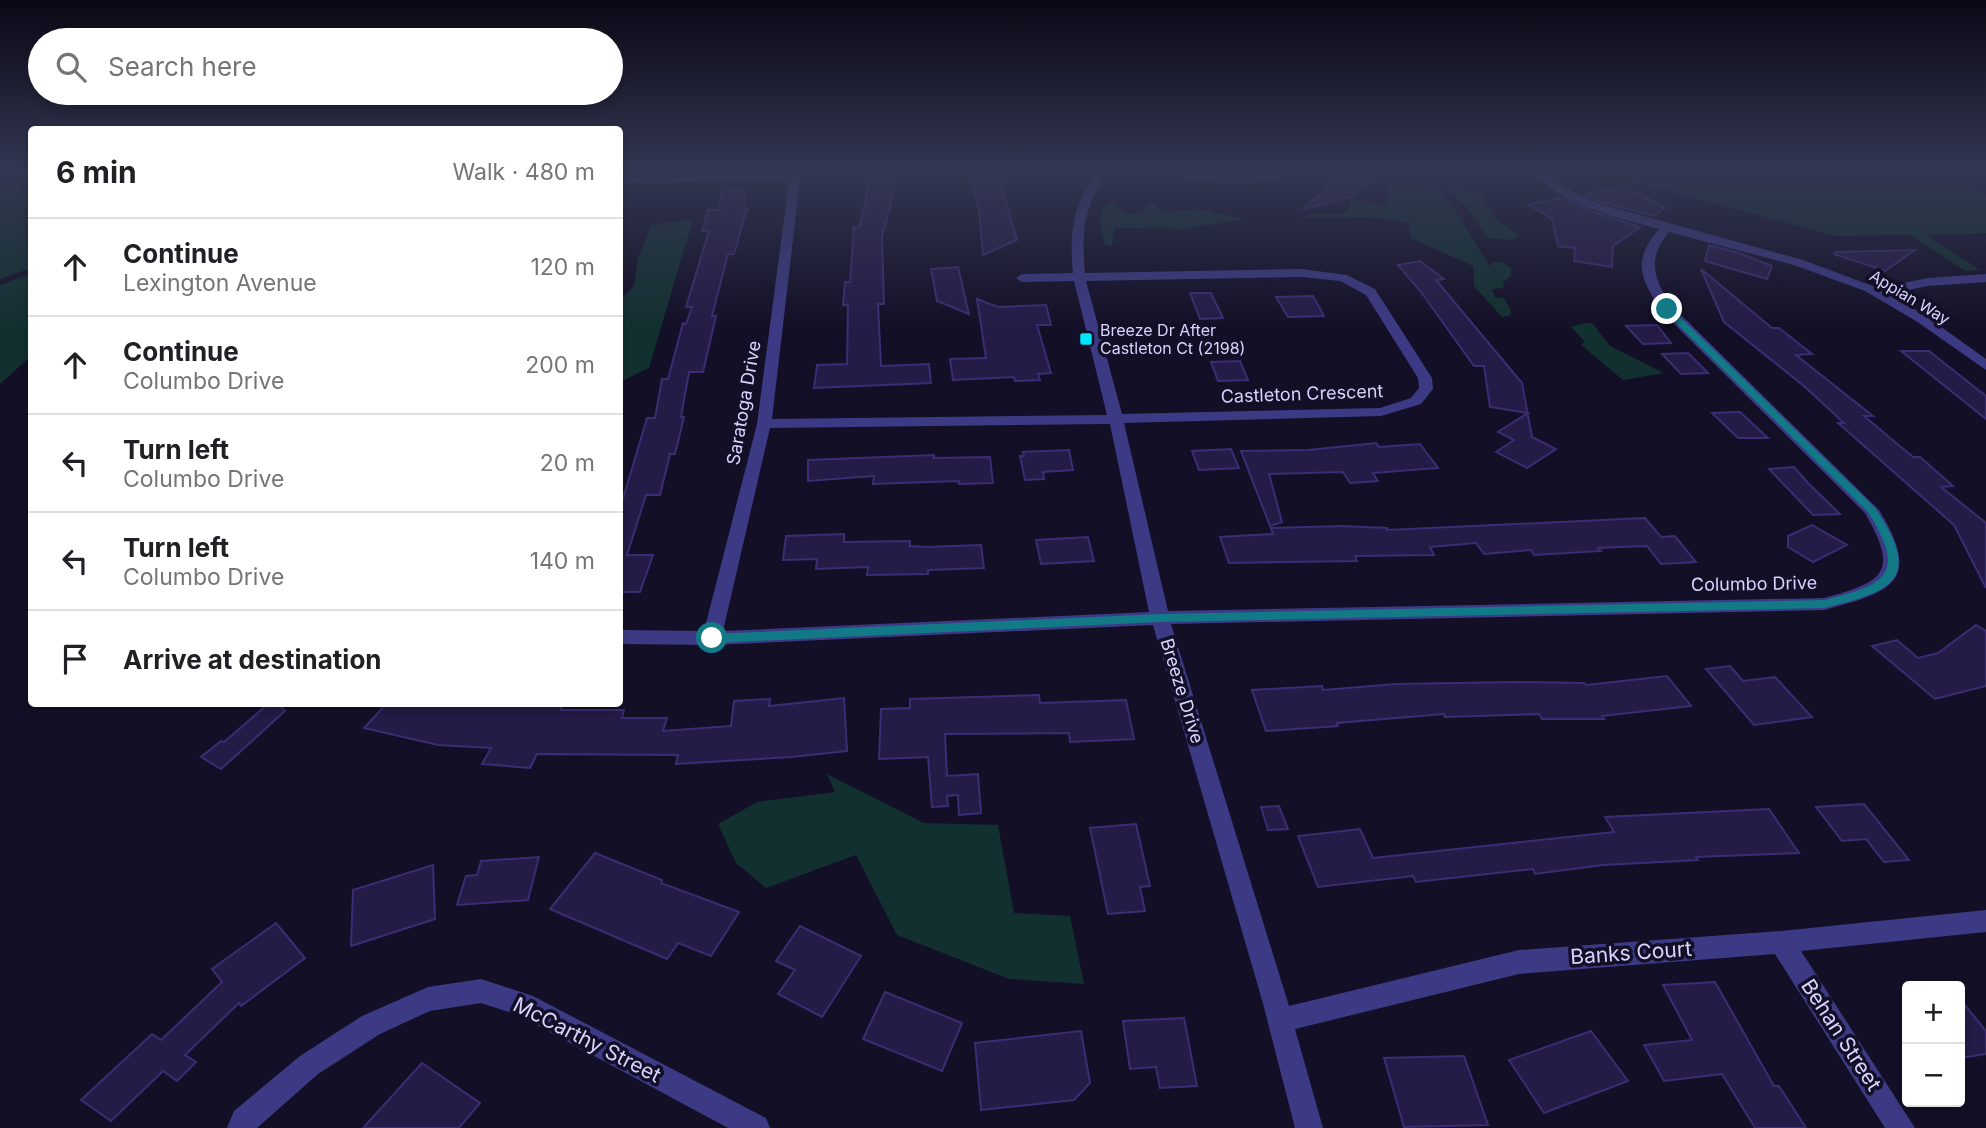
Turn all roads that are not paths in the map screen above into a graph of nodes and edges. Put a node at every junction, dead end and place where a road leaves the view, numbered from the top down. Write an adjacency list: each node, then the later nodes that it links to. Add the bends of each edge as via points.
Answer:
1 (789, 224): 11 (street, Saratoga Drive)
2 (1078, 224): 5 (street, Breeze Drive)
3 (1652, 224): 4 (street, Appian Way)
4 (1666, 228): 8 (street, Appian Way, via 1811,267); 12 (street, Columbo Drive, via 1650,249 1645,265 1651,288 1871,510 1894,553 1892,568 1881,586 1824,604)
5 (1079, 277): 6 (street); 10 (street, Breeze Drive); 10 (street, Castleton Crescent, via 1302,273 1343,278 1371,292 1425,378 1426,389 1416,401 1381,412)
6 (1022, 278)
7 (1986, 278): 8 (street)
8 (1877, 292): 9 (street, Appian Way, via 1919,316)
9 (1986, 366)
10 (1116, 419): 11 (street, Castleton Crescent); 12 (street, Breeze Drive)
11 (764, 424): 14 (street, Saratoga Drive)
12 (1160, 618): 14 (street); 17 (street, Breeze Drive)
13 (623, 637): 14 (street)
14 (712, 638)
15 (1986, 921): 16 (street, Banks Court)
16 (1782, 942): 17 (street, Banks Court, via 1519,962); 21 (street, Behan Street)
17 (1282, 1020): 20 (street, Breeze Drive)
18 (241, 1128): 19 (street, McCarthy Street, via 309,1065 371,1025 428,999 481,991 524,1005)
19 (755, 1128)
20 (1310, 1128)
21 (1901, 1128)

